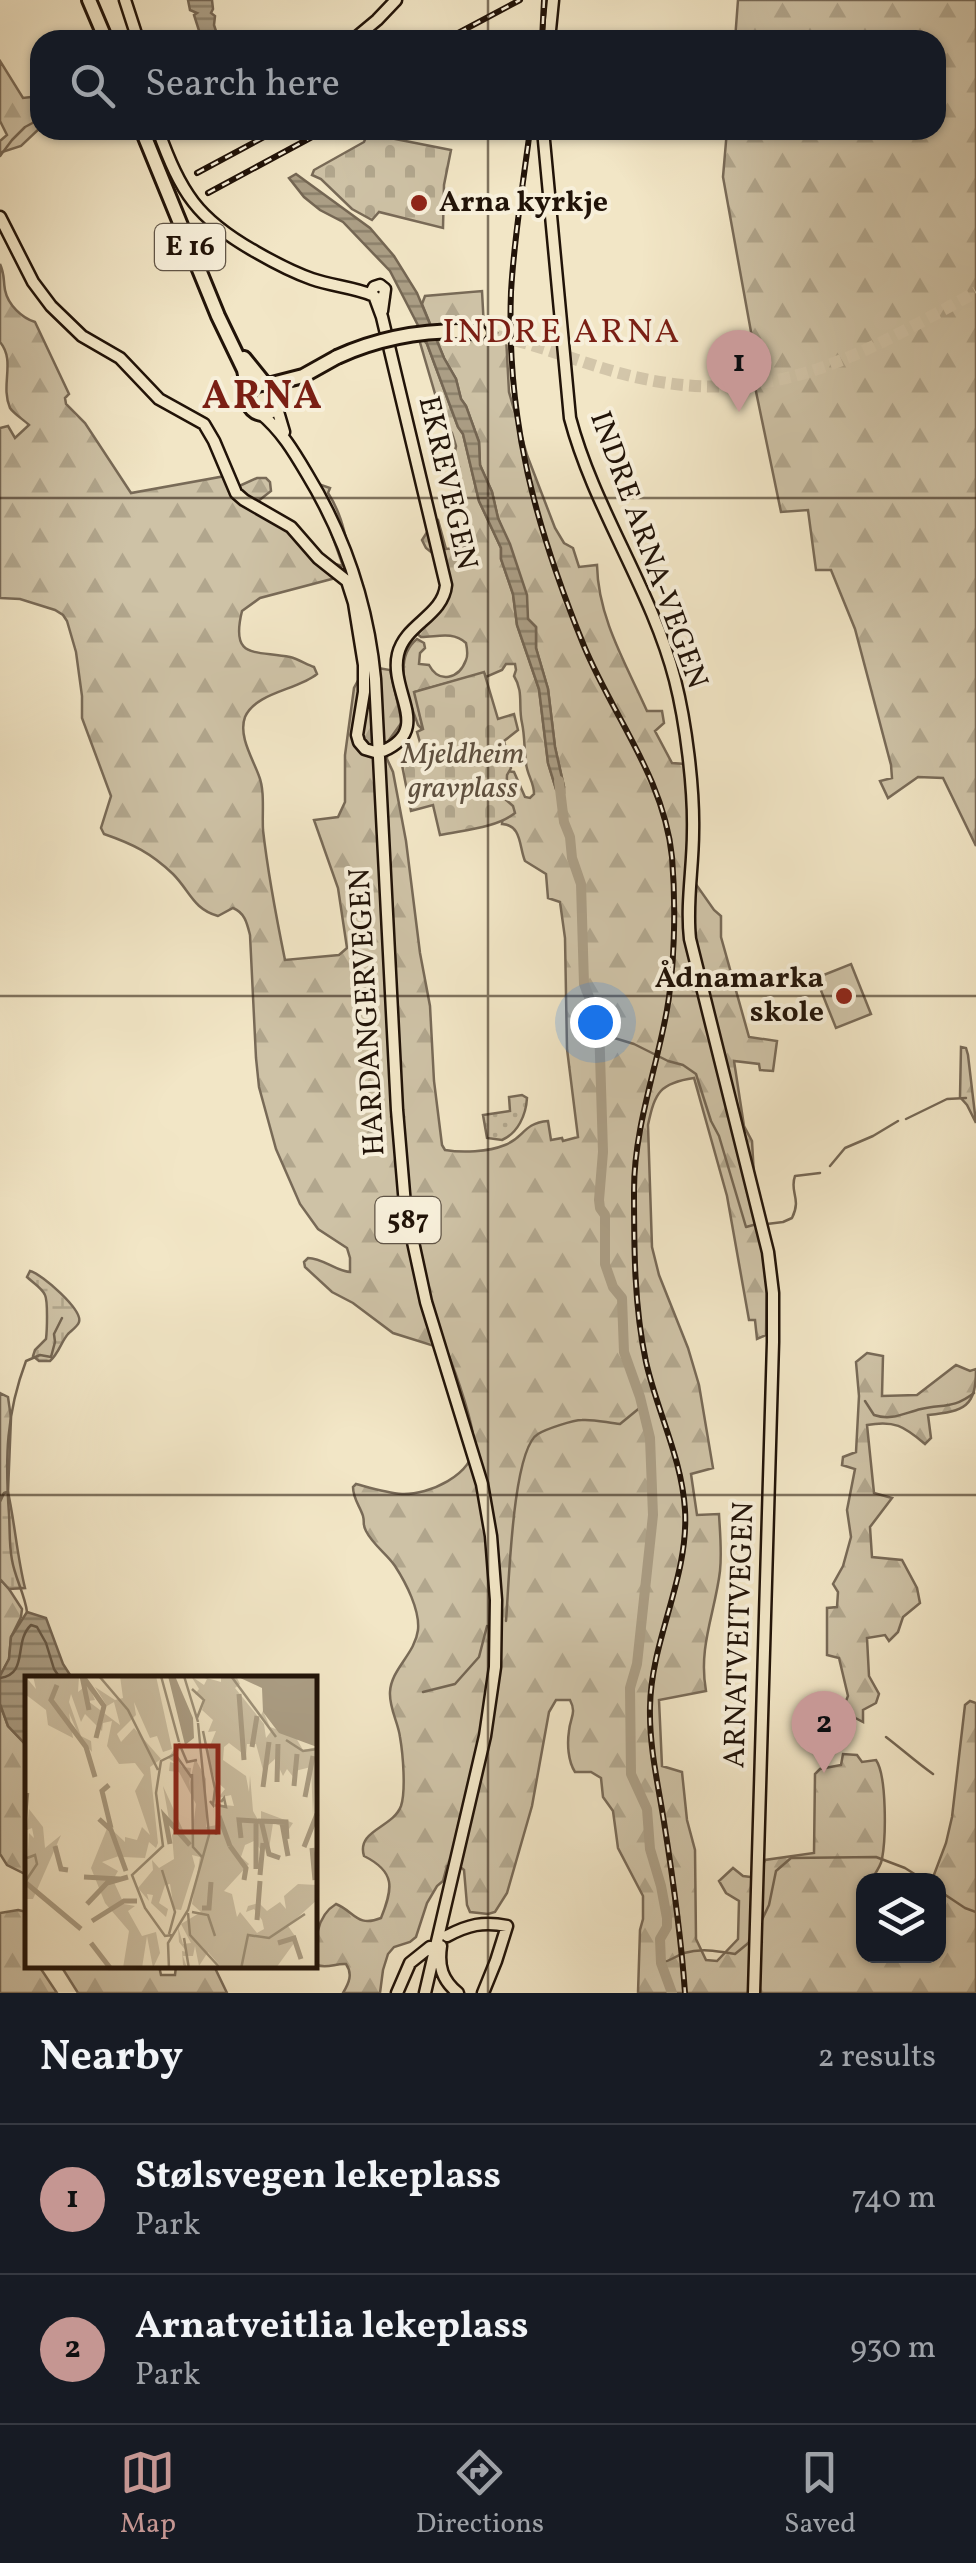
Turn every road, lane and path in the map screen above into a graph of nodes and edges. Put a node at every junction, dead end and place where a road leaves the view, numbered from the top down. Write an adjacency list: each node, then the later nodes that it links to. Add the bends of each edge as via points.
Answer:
1 (92, 0): 5 (highway)
2 (125, 0): 6 (main road)
3 (396, 0): 7 (main road)
4 (553, 0): 8 (main road)
5 (104, 30)
6 (135, 30)
7 (366, 30)
8 (550, 30)
9 (149, 140): 16 (highway, E 16, via 231,332)
10 (149, 140): 17 (highway, E 16)
11 (162, 140): 13 (main road, EKREVEGEN, via 183,189 216,227 291,271 376,294 446,585 442,601 400,646 397,677 408,726 399,741 379,751 362,747 358,738 364,665 347,581 291,527 236,493 204,424 159,399 120,358 82,336 51,306)
12 (544, 140): 21 (main road, INDRE ARNA-VEGEN, via 570,418 677,689 693,816 690,939)
13 (0, 217)
14 (480, 333): 15 (highway, bridge, via 394,337)
15 (303, 376): 16 (highway); 18 (highway)
16 (266, 384): 17 (highway); 18 (highway, E 16, via 276,391)
17 (249, 395): 19 (highway, E 16)
18 (277, 403): 19 (highway); 20 (main road, HARDANGERVEGEN / 587)
19 (260, 413): 20 (main road, HARDANGERVEGEN / 587)
20 (290, 446): 22 (main road, HARDANGERVEGEN / 587, via 342,542 369,631 406,1205 426,1302 479,1474 493,1552 493,1688)
21 (772, 1278): 29 (main road, ARNATVEITVEGEN)
22 (458, 1852): 27 (main road, HARDANGERVEGEN / 587); 28 (main road, 587, via 439,1957 445,1980)
23 (447, 1936): 25 (main road, via 482,1923 507,1926)
24 (430, 1947): 26 (main road, via 410,1963)
25 (482, 1990)
26 (397, 1993)
27 (423, 1993)
28 (458, 1993)
29 (754, 1993)

